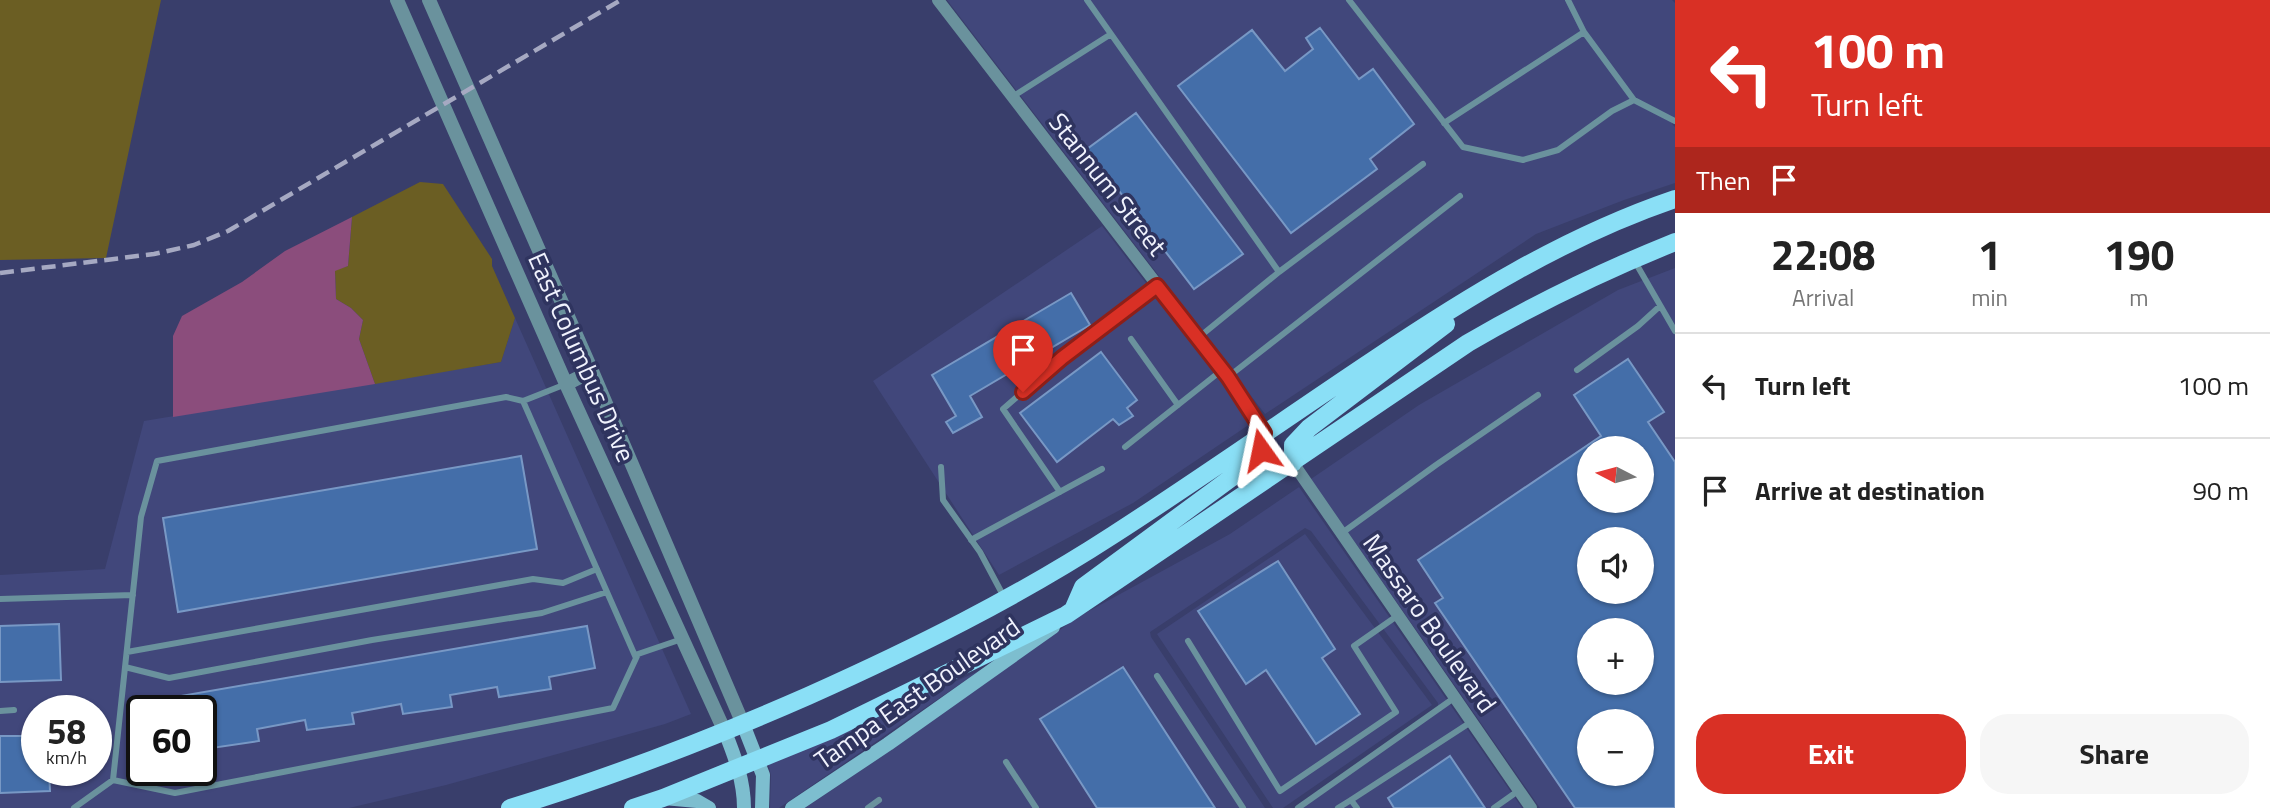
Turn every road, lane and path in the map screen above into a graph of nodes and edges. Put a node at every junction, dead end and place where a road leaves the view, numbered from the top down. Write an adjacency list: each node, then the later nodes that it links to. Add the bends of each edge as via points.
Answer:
1 (397, 0): 28 (street, East Columbus Drive)
2 (429, 0): 26 (street, East Columbus Drive)
3 (938, 0): 9 (street, Stannum Street)
4 (1087, 0): 8 (lane)
5 (1349, 0): 12 (lane)
6 (1568, 0): 7 (lane)
7 (1584, 32): 10 (lane); 12 (lane)
8 (1111, 34): 9 (lane); 18 (lane)
9 (1012, 97): 19 (street, Stannum Street)
10 (1634, 100): 11 (lane); 12 (lane, via 1558,150 1523,160 1463,148)
11 (1675, 121)
12 (1444, 122)
13 (1423, 164): 18 (lane)
14 (1460, 196): 27 (lane)
15 (1675, 199): 20 (main road, via 1600,229)
16 (1675, 242): 17 (main road)
17 (1633, 260): 21 (lane); 34 (main road, via 1587,279 1468,343)
18 (1279, 272): 23 (lane)
19 (1157, 286): 23 (street, Stannum Street); 37 (lane, via 1003,410)
20 (1467, 299): 32 (main road); 34 (main road, via 1460,315 1298,438)
21 (1660, 306): 22 (lane); 25 (lane)
22 (1675, 331)
23 (1198, 338): 27 (street, Stannum Street)
24 (1131, 339): 31 (lane)
25 (1577, 370)
26 (592, 371): 28 (street); 57 (street, East Columbus Drive)
27 (1225, 374): 31 (lane); 32 (street, Stannum Street)
28 (566, 384): 30 (lane); 47 (street, East Columbus Drive)
29 (1538, 395): 38 (lane)
30 (523, 401): 40 (lane); 42 (lane, via 506,397 157,461 141,517)
31 (1178, 405): 33 (lane)
32 (1264, 433): 43 (main road, via 1112,536); 45 (main road, via 1261,450 1246,467 1083,587)
33 (1125, 447)
34 (1293, 463): 38 (street, Massaro Boulevard); 45 (main road)
35 (941, 467): 39 (lane, via 943,500)
36 (1102, 469): 37 (lane)
37 (1060, 492): 39 (lane)
38 (1341, 534): 46 (street, Massaro Boulevard)
39 (971, 540): 43 (lane)
40 (597, 569): 41 (lane); 49 (lane, via 563,583 533,579)
41 (607, 592): 50 (lane); 51 (lane, via 542,613 169,678)
42 (133, 595): 44 (lane); 49 (lane)
43 (1005, 598): 57 (main road, via 908,650)
44 (0, 599)
45 (1070, 613): 59 (main road, via 884,705); 73 (main road, Tampa East Boulevard)
46 (1397, 616): 48 (lane, via 1354,646 1396,712 1280,790); 53 (street, Massaro Boulevard)
47 (683, 639): 50 (lane); 58 (street, East Columbus Drive)
48 (1188, 640)
49 (127, 652): 51 (lane)
50 (636, 658): 62 (lane, via 613,708 175,793)
51 (125, 667): 62 (lane)
52 (1157, 676): 76 (lane)
53 (1454, 698): 56 (street, Massaro Boulevard); 77 (lane)
54 (0, 710): 55 (lane)
55 (14, 710)
56 (1471, 723): 63 (street, Massaro Boulevard); 66 (lane)
57 (743, 724): 58 (main road); 59 (main road)
58 (725, 732): 61 (main road); 68 (main road)
59 (758, 760): 61 (main road); 72 (main road, via 763,775)
60 (1006, 762): 75 (lane)
61 (739, 767): 64 (main road); 71 (main road)
62 (113, 780): 67 (lane)
63 (1518, 790): 80 (lane); 81 (street, Massaro Boulevard)
64 (663, 798): 69 (main road); 70 (main road, via 697,801)
65 (880, 800): 74 (lane)
66 (1351, 800): 78 (lane); 79 (lane)
67 (75, 808)
68 (510, 808)
69 (633, 808)
70 (709, 808)
71 (744, 808)
72 (762, 808)
73 (792, 808)
74 (868, 808)
75 (1036, 808)
76 (1243, 808)
77 (1298, 808)
78 (1338, 808)
79 (1357, 808)
80 (1494, 808)
81 (1531, 808)

